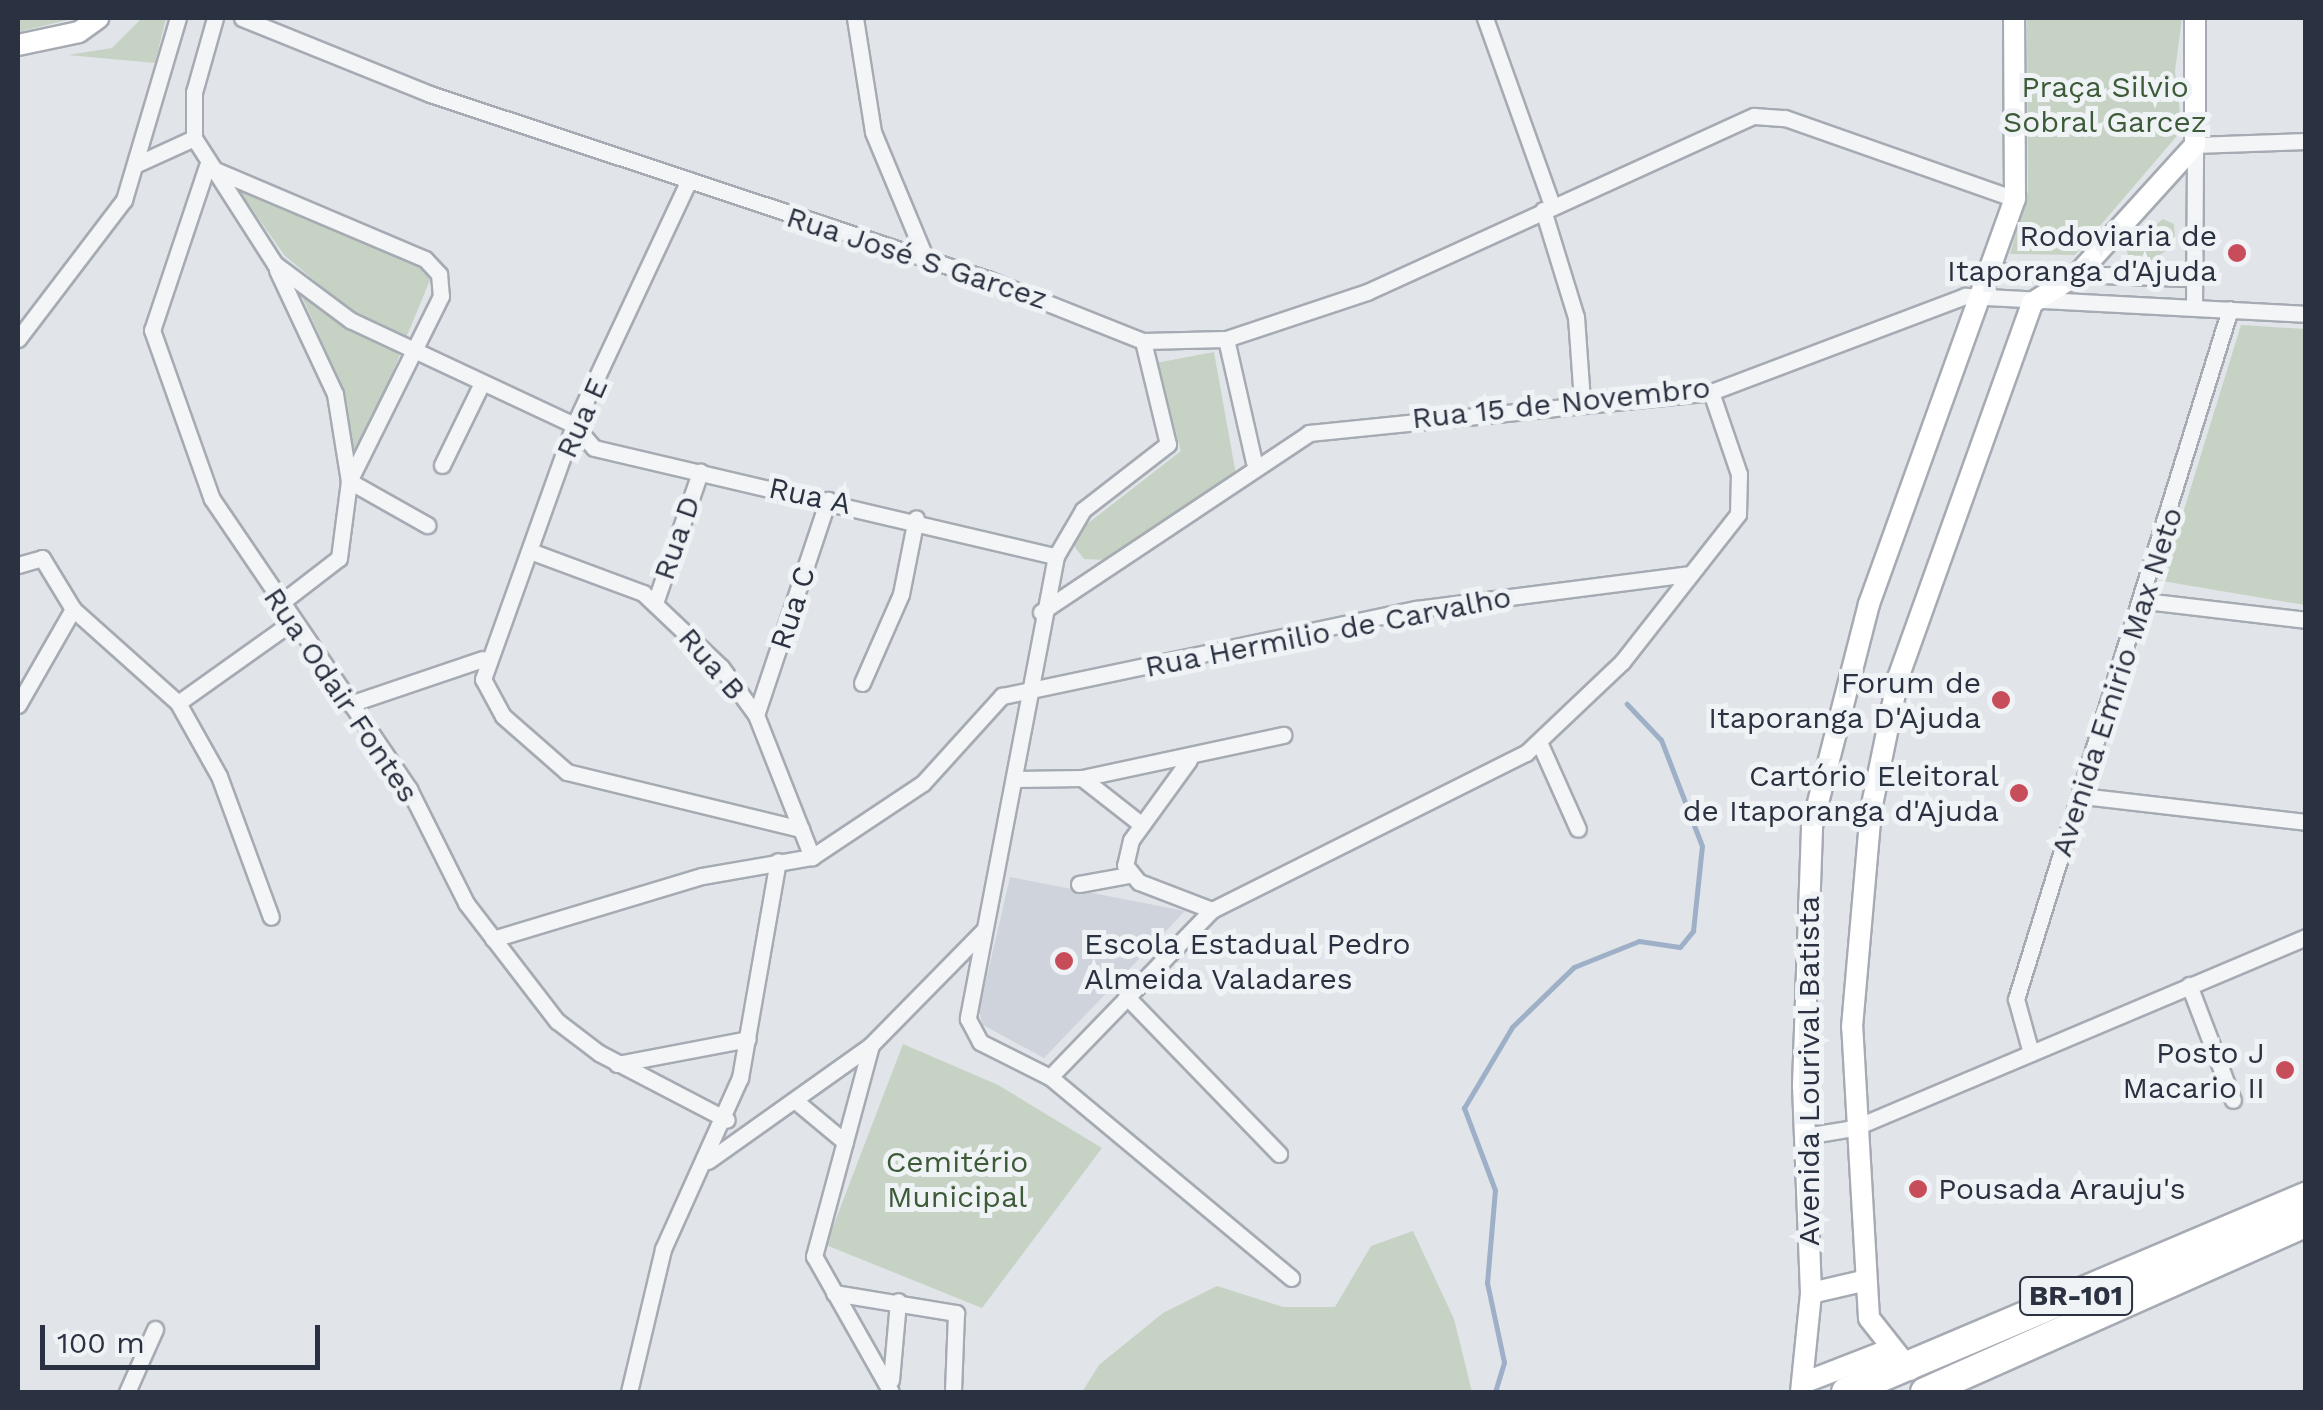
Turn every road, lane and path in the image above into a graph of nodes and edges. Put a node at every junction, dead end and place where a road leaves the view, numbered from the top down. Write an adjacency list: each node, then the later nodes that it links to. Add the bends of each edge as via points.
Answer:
1 (98, 18): 9 (main road, via 80,32)
2 (178, 18): 13 (street)
3 (215, 18): 10 (street, via 194,92)
4 (242, 18): 15 (street, Rua José S Garcez, via 430,94)
5 (855, 18): 18 (street, via 872,132)
6 (1485, 18): 17 (street)
7 (2014, 18): 16 (main road)
8 (2195, 18): 12 (main road)
9 (18, 45)
10 (194, 138): 13 (street); 14 (street)
11 (2306, 142): 12 (street)
12 (2194, 145): 21 (main road); 22 (street)
13 (137, 164): 29 (street, via 114,216)
14 (207, 166): 19 (street); 31 (street, via 433,264 441,296); 49 (street, Rua Odair Fontes, via 153,345 212,500)
15 (689, 180): 18 (street, Rua José S Garcez); 35 (street, Rua E)
16 (2015, 199): 17 (street, via 1766,114); 20 (main road)
17 (1547, 208): 28 (street, via 1367,292); 34 (street, via 1576,316)
18 (927, 262): 30 (street, Rua José S Garcez)
19 (274, 264): 31 (street, Rua A); 39 (street, via 335,394)
20 (1989, 271): 21 (street); 23 (main road)
21 (2078, 274): 22 (street); 24 (main road)
22 (2194, 278): 25 (street)
23 (1981, 295): 24 (street); 33 (street, Rua 15 de Novembro); 91 (main road, Avenida Lourival Batista, via 1869,604 1812,826)
24 (2032, 303): 25 (street); 90 (main road, Avenida Lourival Batista, via 1898,678 1861,900)
25 (2194, 306): 26 (street)
26 (2230, 308): 27 (street); 47 (street, Avenida Emirio Max Neto)
27 (2306, 314)
28 (1226, 338): 30 (street); 36 (street)
29 (18, 340)
30 (1143, 340): 44 (street, via 1168,444 1083,510)
31 (410, 352): 32 (street, Rua A); 39 (street)
32 (480, 387): 35 (street, Rua A); 37 (street)
33 (1712, 392): 34 (street, Rua 15 de Novembro); 46 (street, via 1742,490 1731,533)
34 (1582, 400): 36 (street, Rua 15 de Novembro, via 1309,433)
35 (574, 426): 38 (street, Rua A, via 594,448); 43 (street, Rua E)
36 (1254, 462): 51 (street, Rua 15 de Novembro)
37 (442, 465)
38 (700, 472): 40 (street, Rua A); 48 (street, Rua D)
39 (349, 481): 42 (street); 49 (street, via 339,558)
40 (828, 500): 41 (street, Rua A); 60 (street, Rua C)
41 (916, 518): 44 (street, Rua A); 55 (street, via 901,594)
42 (428, 525)
43 (530, 551): 48 (street, Rua B); 54 (street, Rua E)
44 (1056, 556): 51 (street)
45 (18, 565): 50 (street, via 42,558)
46 (1690, 574): 56 (street, Rua Hermilio de Carvalho, via 1416,609); 62 (street, via 1622,662)
47 (2145, 601): 52 (street); 66 (street, Avenida Emirio Max Neto)
48 (654, 603): 60 (street, Rua B)
49 (278, 605): 53 (street, Rua Odair Fontes)
50 (73, 609): 57 (street); 59 (street)
51 (1042, 612): 56 (street)
52 (2306, 620)
53 (289, 624): 57 (street); 58 (street, Rua Odair Fontes)
54 (483, 659): 58 (street); 69 (street, via 487,693 556,767)
55 (862, 683)
56 (1026, 691): 65 (street); 71 (street, Rua Hermilio de Carvalho, via 1002,696 922,783)
57 (178, 703): 76 (street, via 219,776)
58 (350, 704): 79 (street, Rua Odair Fontes)
59 (18, 705)
60 (756, 716): 69 (street, Rua B)
61 (1282, 734): 63 (street)
62 (1539, 742): 70 (street); 75 (street, via 1440,804)
63 (1188, 760): 64 (street); 68 (street)
64 (1082, 778): 65 (street); 68 (street)
65 (1017, 779): 77 (street)
66 (2082, 796): 67 (street); 84 (street, Avenida Emirio Max Neto, via 2016,999)
67 (2306, 822)
68 (1142, 825): 73 (street, via 1126,854)
69 (801, 829): 71 (street, Rua B)
70 (1578, 829)
71 (812, 857): 72 (street)
72 (778, 861): 79 (street); 82 (street)
73 (1129, 875): 74 (street); 75 (street)
74 (1079, 884)
75 (1212, 910): 81 (street)
76 (271, 918)
77 (987, 927): 83 (street); 86 (street, via 972,1031)
78 (2306, 936): 80 (street)
79 (493, 939): 85 (street, Rua Odair Fontes, via 557,1021)
80 (2189, 986): 84 (street); 87 (street)
81 (1126, 996): 86 (street); 93 (street)
82 (748, 1039): 85 (street); 89 (street)
83 (871, 1046): 88 (street); 92 (street)
84 (2032, 1054): 90 (street)
85 (617, 1064): 89 (street, Rua Odair Fontes)
86 (1050, 1077): 97 (street)
87 (2233, 1100)
88 (798, 1103): 92 (street); 94 (street)
89 (727, 1120): 94 (street)
90 (1854, 1128): 91 (street); 98 (main road, Avenida Lourival Batista)
91 (1804, 1136): 100 (main road, Avenida Lourival Batista)
92 (845, 1142): 99 (street, via 814,1256)
93 (1279, 1154)
94 (708, 1161): 108 (street, via 664,1249)
95 (2306, 1197): 104 (highway, BR-101)
96 (2306, 1222): 104 (highway, BR-101)
97 (1291, 1278)
98 (1863, 1281): 100 (main road); 103 (main road, Avenida Lourival Batista, via 1869,1318)
99 (834, 1293): 101 (street); 105 (street)
100 (1811, 1293): 106 (main road, Avenida Lourival Batista)
101 (898, 1302): 105 (street); 109 (street, via 959,1318)
102 (154, 1329): 107 (street)
103 (1888, 1350): 104 (main road, Avenida Lourival Batista); 106 (main road)
104 (1918, 1381): 110 (highway, BR-101)
105 (891, 1386)
106 (1802, 1388)
107 (127, 1392)
108 (629, 1392)
109 (953, 1392)
110 (1846, 1392)

